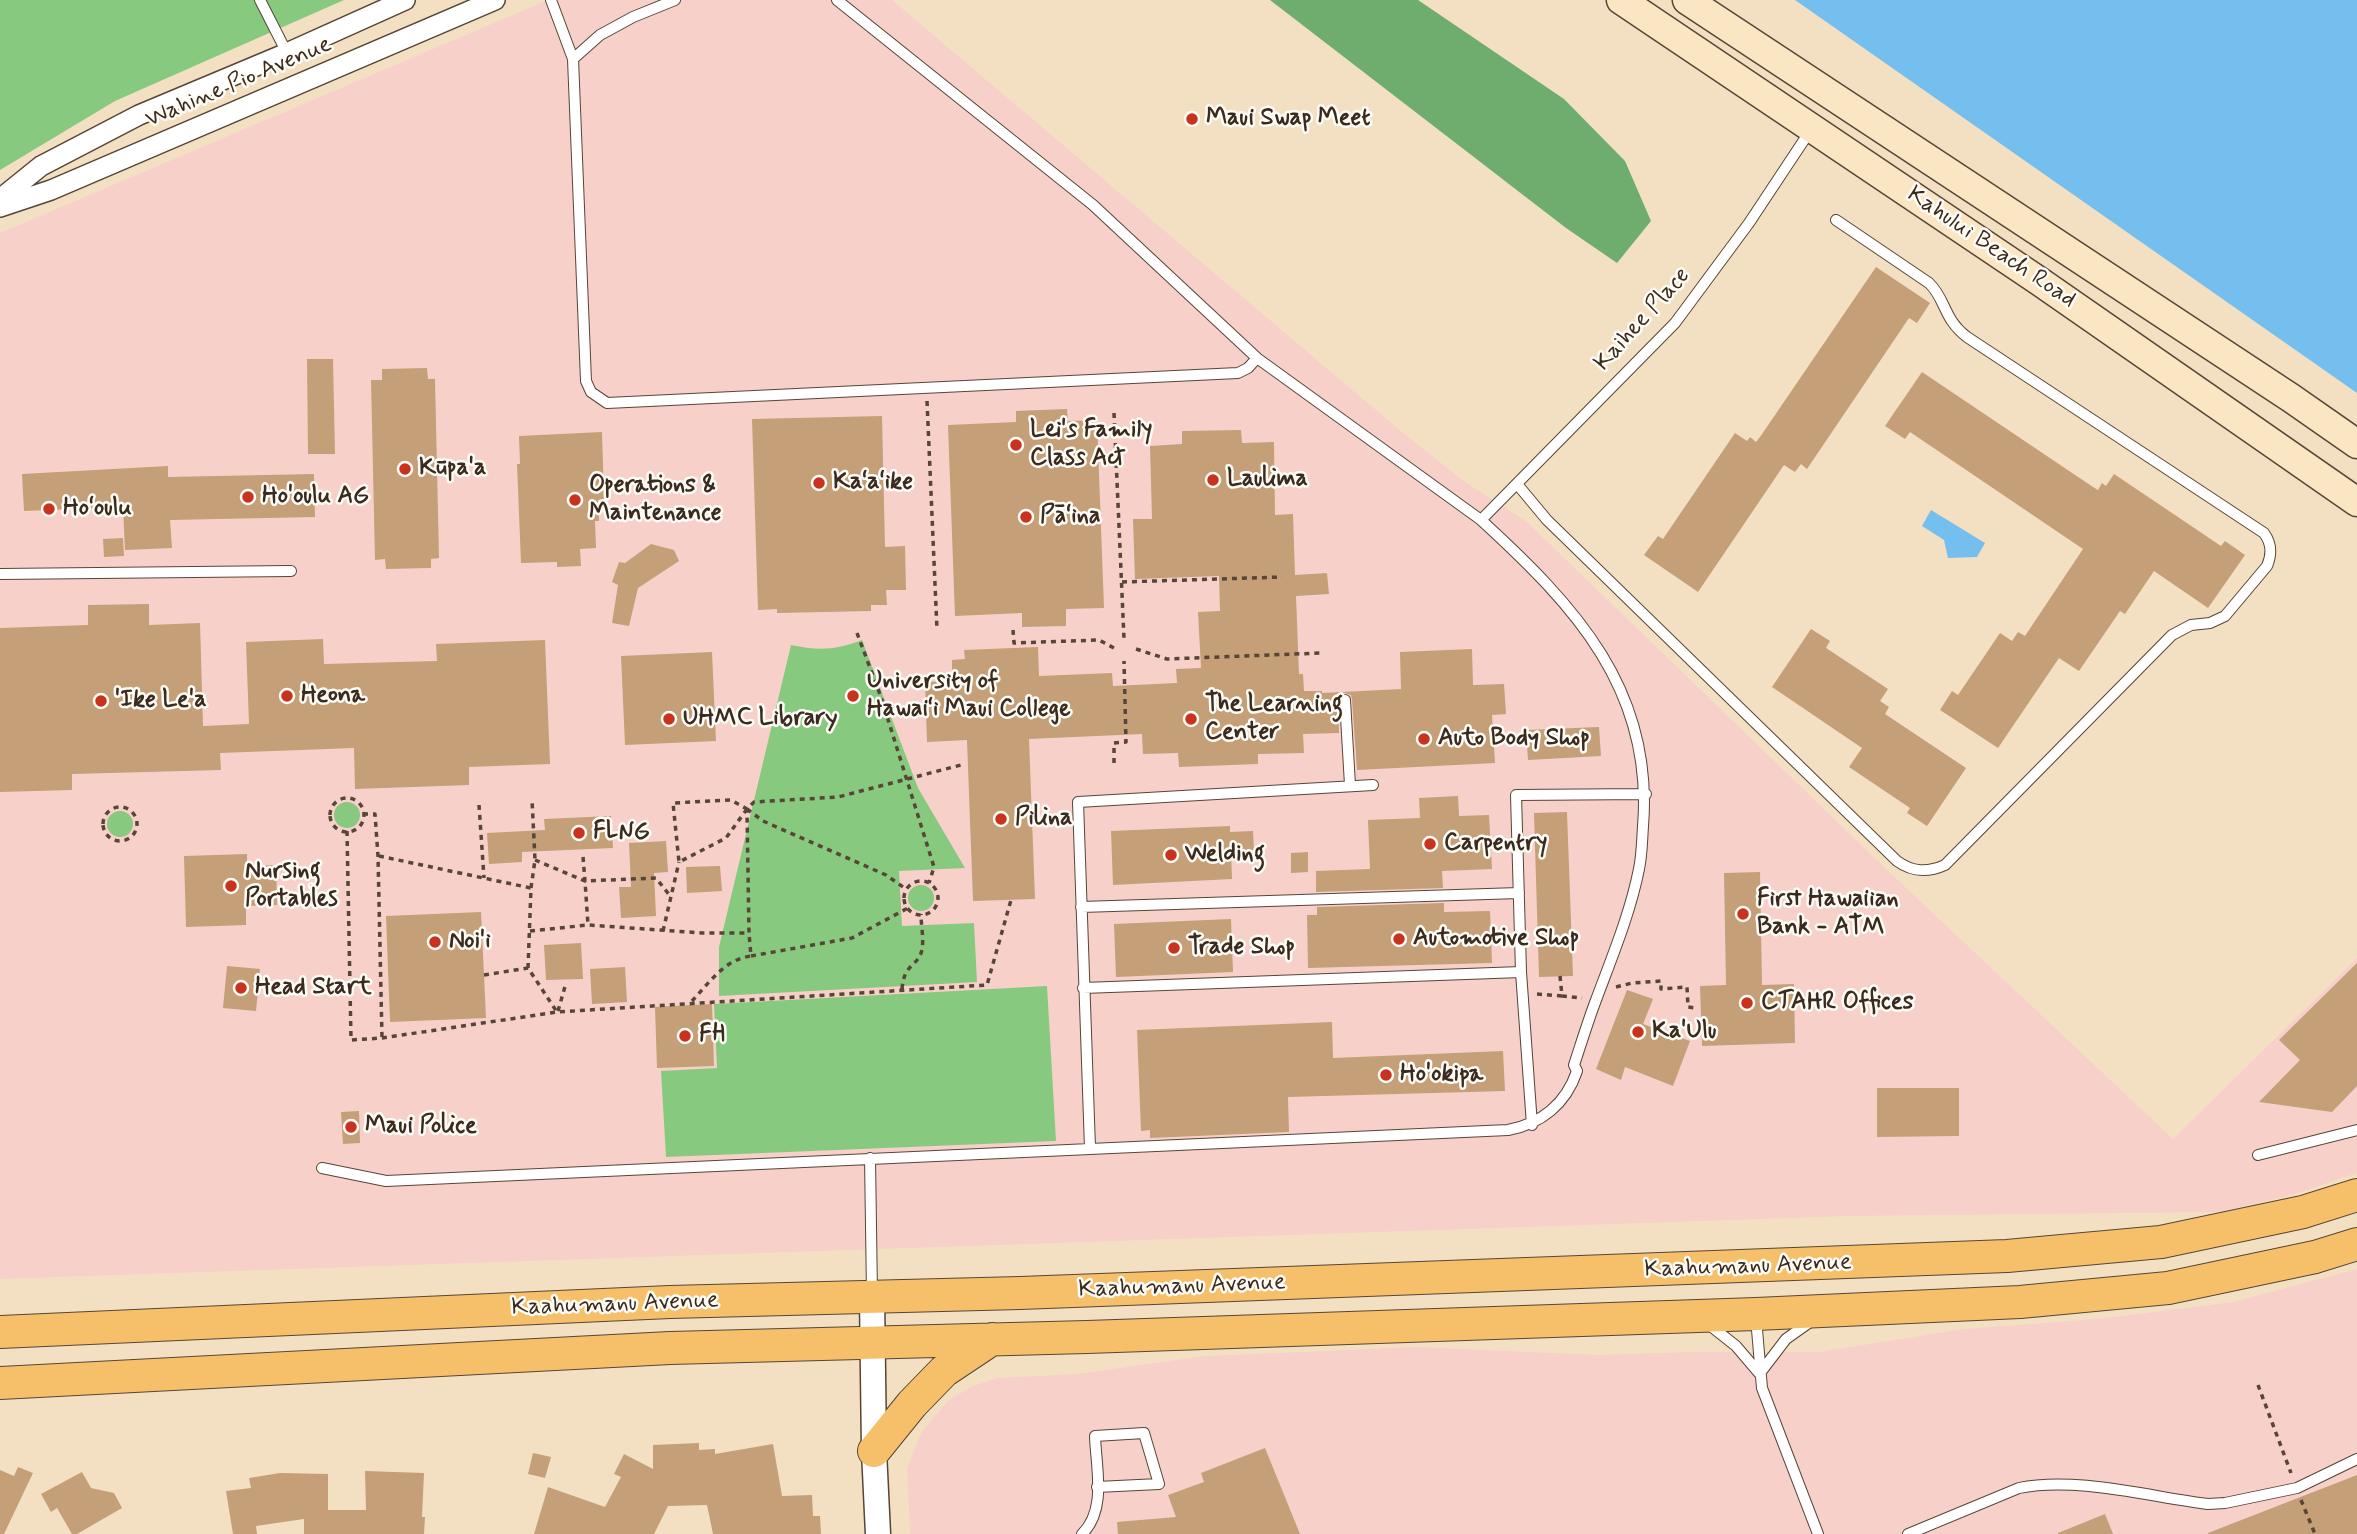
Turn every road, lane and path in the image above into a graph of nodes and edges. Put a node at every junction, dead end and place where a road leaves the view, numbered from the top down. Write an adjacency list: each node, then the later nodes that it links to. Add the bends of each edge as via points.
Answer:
1 (260, 0): 9 (lane)
2 (405, 0): 9 (street, Wahine Pio Avenue)
3 (495, 0): 11 (street, Wahine Pio Avenue)
4 (551, 0): 10 (lane)
5 (675, 0): 10 (lane, via 600,35)
6 (837, 0): 17 (lane, via 1093,205)
7 (1621, 0): 13 (main road, Kahului Beach Road)
8 (1687, 0): 12 (main road, Kahului Beach Road)
9 (287, 53): 11 (street); 14 (street, Wahine Pio Avenue, via 139,115 41,166)
10 (573, 59): 18 (lane, via 586,381 598,399 644,402)
11 (302, 83): 15 (street, Wahine Pio Avenue, via 51,190)
12 (1839, 100): 13 (main road); 20 (main road, Kahului Beach Road)
13 (1812, 128): 21 (lane, Kaihee Place, via 1675,323); 22 (main road, Kahului Beach Road)
14 (0, 199)
15 (0, 207)
16 (1836, 220): 21 (lane, via 1929,283 1950,320 1967,337 2264,533 2270,544 2267,566 2227,614 2172,635 1945,865 1922,871 1897,861 1547,520)
17 (1257, 358): 18 (lane, via 1238,373); 23 (lane)
18 (926, 389): 28 (path)
19 (1114, 413): 27 (path)
20 (2357, 444)
21 (1517, 484): 23 (lane, Kaihee Place)
22 (2357, 502)
23 (1481, 520): 42 (lane, via 1582,624 1603,654 1633,722)
24 (291, 571): 25 (lane)
25 (0, 574)
26 (1282, 577): 27 (path)
27 (1122, 582): 31 (path)
28 (937, 630)
29 (1013, 630): 32 (path, via 1014,643 1099,640)
30 (857, 632): 39 (path)
31 (1124, 639)
32 (1114, 648)
33 (1136, 649): 34 (path, via 1167,659)
34 (1321, 653)
35 (1124, 661): 37 (path, via 1126,743 1114,743)
36 (1345, 700): 40 (lane)
37 (1114, 763)
38 (961, 765): 39 (path)
39 (906, 778): 45 (path, via 838,797 754,802); 55 (path, via 934,867)
40 (1350, 785): 41 (lane); 61 (lane, via 1078,802)
41 (1373, 785)
42 (1646, 794): 58 (lane, via 1516,795); 84 (lane, via 1640,867 1574,1065 1574,1080 1558,1104)
43 (532, 800): 51 (path)
44 (479, 804): 53 (path)
45 (747, 809): 52 (path, via 726,838); 52 (path, via 731,800 673,803); 57 (path, via 763,821 886,875); 67 (path)
46 (363, 814): 48 (path, via 359,826); 48 (path, via 351,799 335,803 332,822); 49 (path, via 375,814)
47 (136, 823): 47 (path, via 131,811 119,807 108,812 103,827 112,839 124,839 132,835)
48 (347, 831): 83 (path, via 351,1040)
49 (378, 856): 53 (path); 83 (path)
50 (583, 857): 54 (path)
51 (535, 860): 54 (path); 56 (path)
52 (679, 862): 59 (path)
53 (484, 878): 56 (path)
54 (585, 881): 59 (path, via 656,878); 64 (path)
55 (929, 883): 57 (path, via 916,882); 63 (path, via 937,901)
56 (531, 888): 65 (path)
57 (906, 889): 62 (path)
58 (1519, 893): 61 (lane); 70 (lane)
59 (671, 897): 66 (path)
60 (1011, 900): 75 (path, via 987,985)
61 (1081, 907): 74 (lane)
62 (908, 908): 63 (path); 68 (path, via 852,938)
63 (921, 914): 75 (path, via 922,949 903,976)
64 (588, 925): 65 (path); 66 (path)
65 (530, 931): 69 (path)
66 (663, 931): 67 (path)
67 (748, 933): 68 (path)
68 (751, 956): 80 (path, via 737,958)
69 (528, 968): 71 (path); 82 (path)
70 (1521, 972): 74 (lane); 77 (lane)
71 (484, 975)
72 (1560, 976): 78 (path)
73 (566, 983): 82 (path)
74 (1083, 988): 86 (lane)
75 (902, 990): 80 (path)
76 (1612, 990): 81 (path, via 1661,981 1661,989 1687,987 1688,1007)
77 (1522, 993): 78 (path); 84 (lane)
78 (1562, 996): 79 (path)
79 (1584, 998)
80 (691, 1002): 82 (path)
81 (1696, 1008)
82 (557, 1012): 83 (path)
83 (382, 1038)
84 (1532, 1125): 86 (lane, via 1508,1130)
85 (2357, 1130): 87 (lane)
86 (1090, 1148): 88 (lane)
87 (2258, 1155)
88 (870, 1158): 89 (lane, via 386,1181); 93 (lane)
89 (322, 1168)
90 (2357, 1195): 92 (main road, Kaahumanu Avenue, via 2303,1212 2161,1242 2007,1256)
91 (2357, 1244): 94 (main road, Kaahumanu Avenue, via 2168,1288 2020,1302)
92 (1753, 1267): 93 (main road, Kaahumanu Avenue); 95 (main road)
93 (872, 1296): 97 (main road, Kaahumanu Avenue); 99 (street)
94 (1837, 1310): 95 (main road, Kaahumanu Avenue); 100 (lane, via 1786,1339)
95 (1756, 1314): 96 (main road, Kaahumanu Avenue); 100 (lane)
96 (1692, 1315): 98 (main road, Kaahumanu Avenue); 100 (lane, via 1731,1342)
97 (0, 1332)
98 (992, 1339): 99 (main road, Kaahumanu Avenue); 103 (main road, via 944,1371)
99 (872, 1343): 101 (main road, Kaahumanu Avenue, via 670,1348); 103 (street)
100 (1760, 1373): 109 (lane, via 1767,1403)
101 (0, 1383)
102 (2258, 1385): 106 (path)
103 (874, 1451): 107 (street)
104 (2357, 1460): 106 (lane)
105 (1097, 1488): 105 (lane, via 1095,1436 1144,1433 1159,1484); 108 (lane, via 1097,1511)
106 (2297, 1489): 110 (lane, via 2208,1504 2041,1484 2019,1488); 111 (path)
107 (878, 1534)
108 (1082, 1534)
109 (1818, 1534)
110 (1908, 1534)
111 (2315, 1534)

